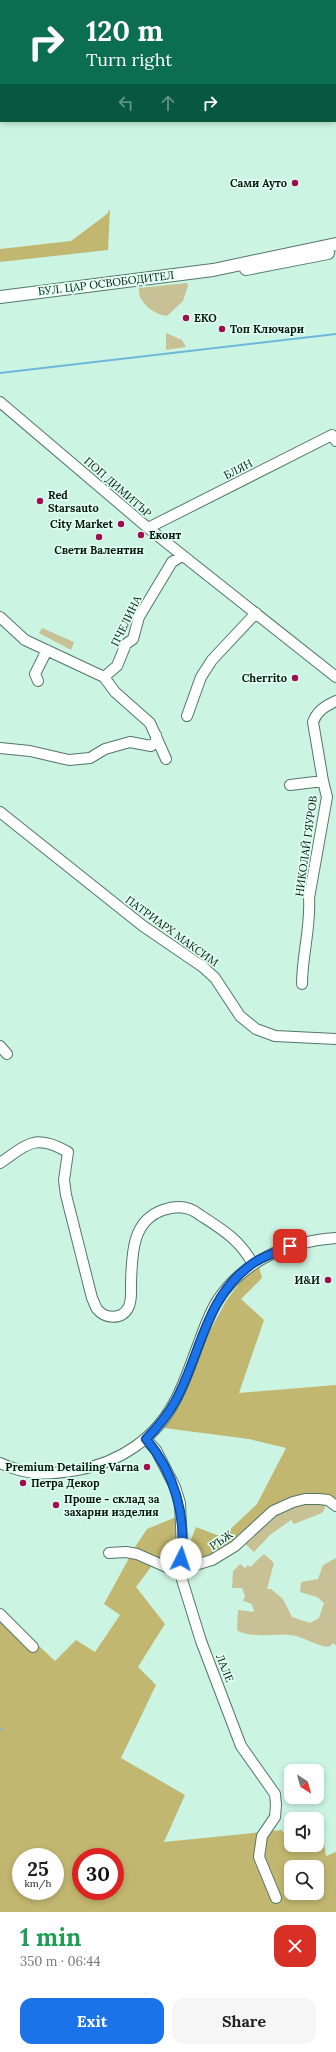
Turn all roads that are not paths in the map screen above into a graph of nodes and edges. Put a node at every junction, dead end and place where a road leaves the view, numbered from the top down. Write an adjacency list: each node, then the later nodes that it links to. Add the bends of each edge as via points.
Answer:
1 (336, 244): 3 (main road, БУЛ. ЦАР ОСВОБОДИТЕЛ)
2 (336, 252): 3 (main road, БУЛ. ЦАР ОСВОБОДИТЕЛ, via 264,266)
3 (213, 270): 4 (main road, БУЛ. ЦАР ОСВОБОДИТЕЛ)
4 (0, 297)
5 (0, 402): 7 (street, ПОП ДИМИТЪР)
6 (336, 441): 7 (street, БЛЯН, via 332,435)
7 (148, 528): 8 (street, ПОП ДИМИТЪР)
8 (182, 556): 9 (street, ПОП ДИМИТЪР); 12 (street, ПЧЕЛИНА, via 172,562 139,617 133,639 126,644 115,669)
9 (256, 612): 13 (street, ПОП ДИМИТЪР); 16 (street, via 212,660 201,677)
10 (0, 617): 11 (street, via 25,640)
11 (47, 650): 12 (street); 14 (street, via 35,674)
12 (104, 676): 17 (street, via 115,692 150,723)
13 (336, 676)
14 (38, 681)
15 (336, 701): 20 (street, НИКОЛАЙ ГЯУРОВ, via 321,709 313,722)
16 (188, 716)
17 (156, 735): 18 (street, via 156,742 151,746 130,742 105,749 90,758 70,760 30,751); 19 (street)
18 (0, 748)
19 (166, 759)
20 (322, 781): 21 (street); 23 (street, НИКОЛАЙ ГЯУРОВ, via 327,797 309,898)
21 (290, 785)
22 (0, 812): 24 (street, ПАТРИАРХ МАКСИМ, via 143,926 216,978 240,1016 256,1029 275,1036)
23 (302, 984)
24 (336, 1039)
25 (0, 1163): 27 (street, via 37,1141 68,1152 64,1180 66,1195 92,1298 97,1309 103,1314 121,1316 128,1308 131,1295 132,1253 137,1234 154,1214 162,1210 174,1206 191,1208 230,1234 245,1251)
26 (336, 1238): 27 (street, via 318,1239 290,1246)
27 (252, 1264): 28 (street, via 234,1279 217,1301 176,1400 162,1423)
28 (146, 1439): 29 (street, via 108,1462 63,1473 37,1475); 32 (street, ЛАЛЕ, via 156,1450 180,1503 182,1547)
29 (0, 1463)
30 (336, 1506): 32 (street, РЪЖ, via 328,1500 319,1499 293,1502 273,1511 234,1546 212,1560)
31 (109, 1553): 32 (street, via 137,1554)
32 (179, 1570): 35 (street, ЛАЛЕ, via 201,1641 238,1739 249,1760 275,1794 275,1817 262,1836 259,1857)
33 (0, 1614): 34 (street)
34 (33, 1647)
35 (276, 1898)

